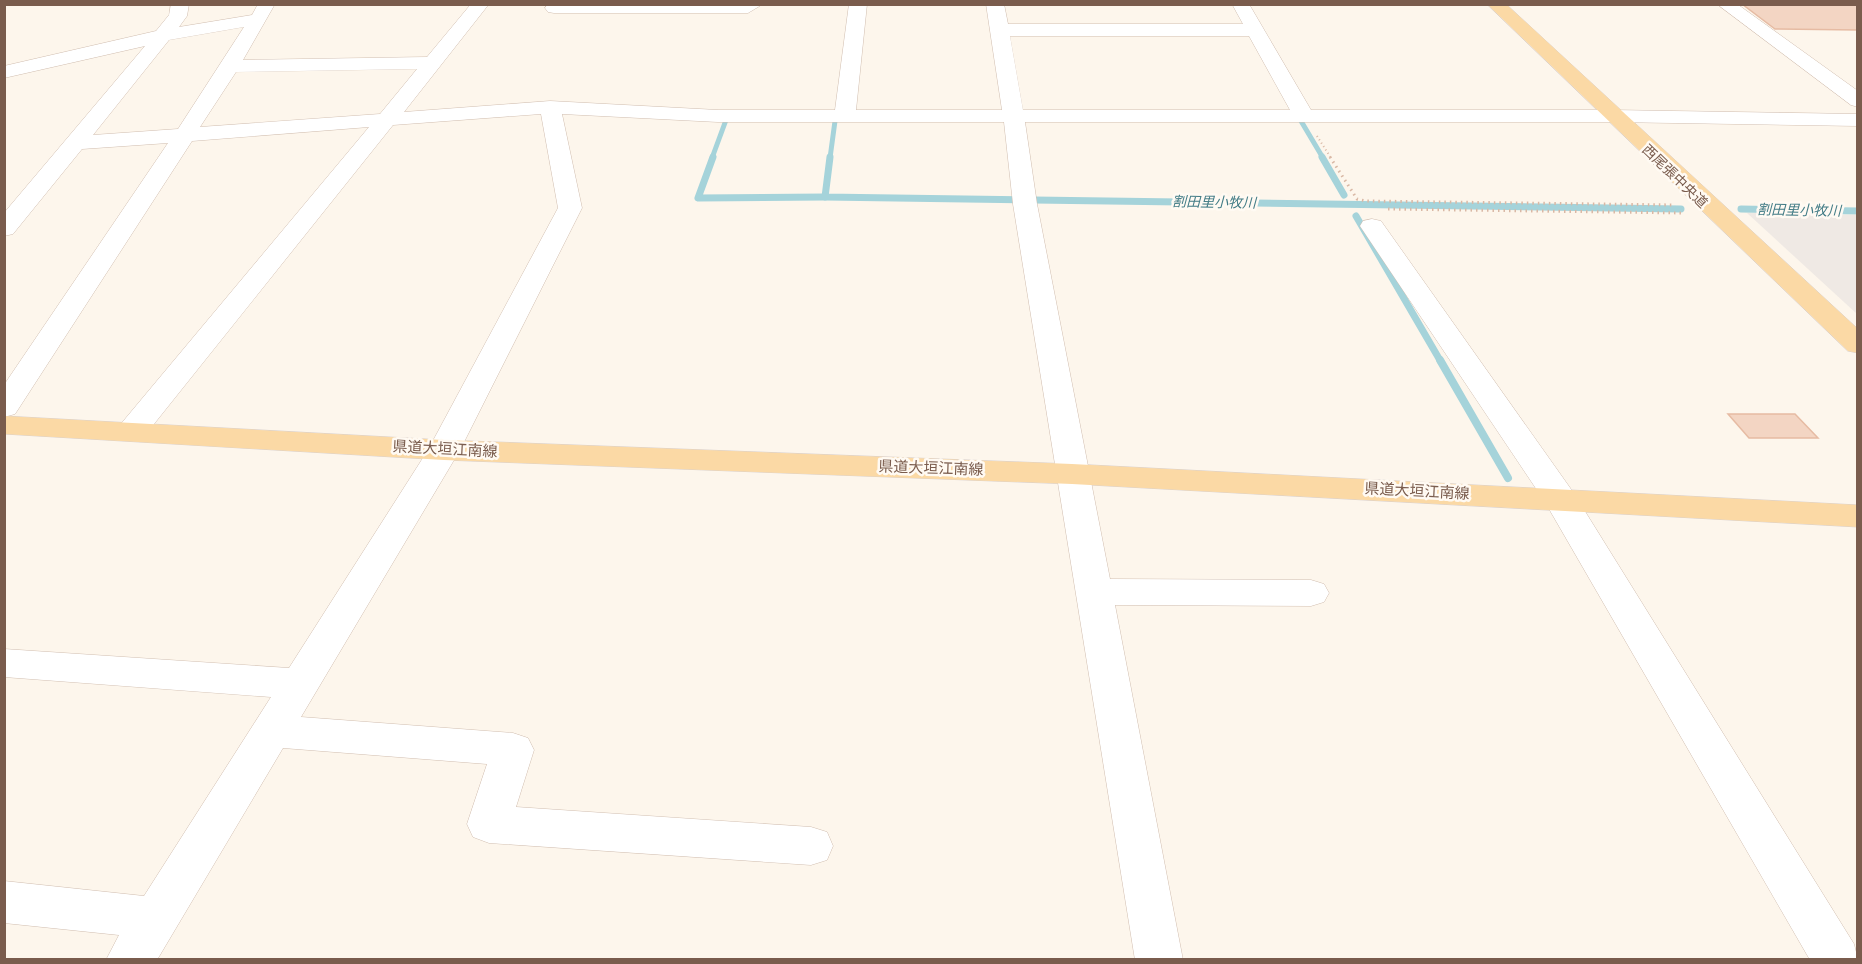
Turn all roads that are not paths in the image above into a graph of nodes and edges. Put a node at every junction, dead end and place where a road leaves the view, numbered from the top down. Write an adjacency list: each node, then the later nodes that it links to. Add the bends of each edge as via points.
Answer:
1 (180, 4): 13 (street, via 178,15)
2 (481, 4): 14 (street)
3 (755, 4): 9 (street, via 748,8)
4 (858, 4): 20 (street)
5 (995, 4): 11 (street)
6 (1240, 4): 12 (street)
7 (1496, 4): 21 (main road, 西尾張中央道)
8 (1725, 4): 17 (street)
9 (554, 8)
10 (262, 12): 13 (street); 15 (street)
11 (998, 30): 12 (street); 22 (street)
12 (1254, 30): 19 (street)
13 (164, 34): 16 (street); 26 (street)
14 (433, 63): 15 (street); 23 (street)
15 (230, 66): 25 (street)
16 (4, 72)
17 (1857, 101)
18 (550, 107): 20 (street, via 718,116); 23 (street); 35 (street, via 570,208)
19 (1304, 115): 21 (street); 22 (street)
20 (845, 116): 22 (street)
21 (1612, 116): 24 (street); 31 (main road, 西尾張中央道)
22 (1014, 117): 36 (street, via 1024,201)
23 (387, 118): 25 (street); 34 (street)
24 (1857, 120)
25 (184, 135): 26 (street); 32 (street)
26 (76, 143): 27 (street)
27 (39, 184): 28 (street); 30 (street)
28 (4, 188)
29 (1372, 226): 37 (street)
30 (4, 229)
31 (1857, 345)
32 (4, 408)
33 (4, 425): 34 (main road, 県道大垣江南線)
34 (131, 432): 35 (main road, 県道大垣江南線)
35 (444, 450): 36 (main road, 県道大垣江南線); 42 (street)
36 (1072, 474): 37 (main road, 県道大垣江南線); 39 (street)
37 (1561, 500): 38 (main road, 県道大垣江南線); 49 (street)
38 (1857, 516)
39 (1093, 592): 40 (street); 48 (street)
40 (1311, 593)
41 (4, 663): 42 (street)
42 (300, 684): 43 (street)
43 (271, 731): 44 (street, via 513,750 489,824); 46 (street)
44 (811, 846)
45 (4, 902): 46 (street)
46 (156, 918): 47 (street)
47 (130, 960)
48 (1159, 960)
49 (1837, 960)

